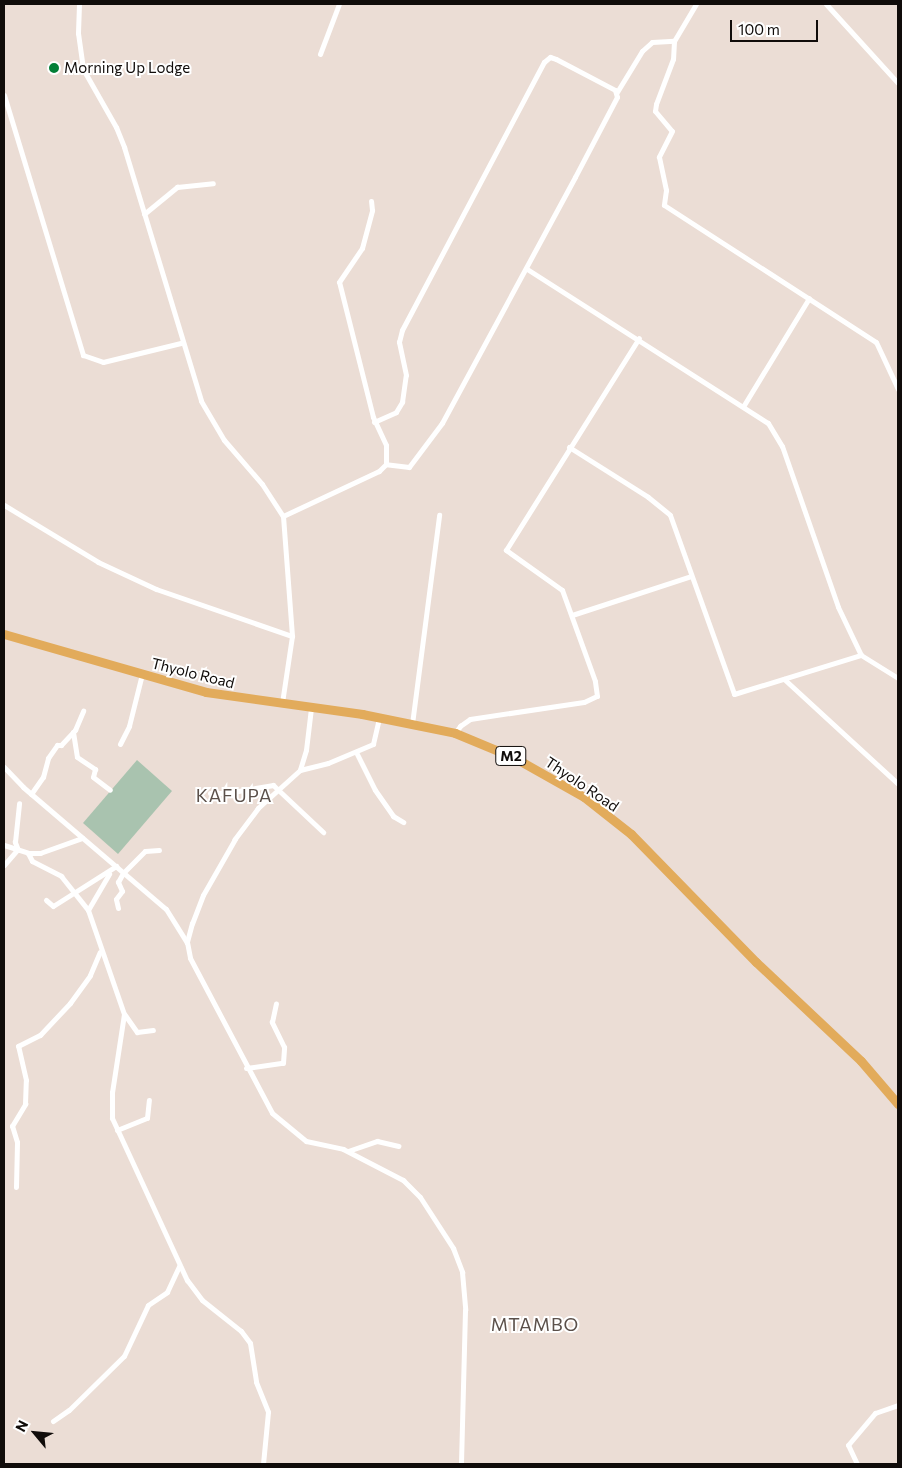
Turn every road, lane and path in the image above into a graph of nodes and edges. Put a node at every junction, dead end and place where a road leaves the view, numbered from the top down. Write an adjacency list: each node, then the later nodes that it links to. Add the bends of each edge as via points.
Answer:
1 (79, 4): 12 (street, via 78,33 83,70 116,127)
2 (339, 4): 6 (street)
3 (696, 4): 5 (street)
4 (826, 4): 7 (street)
5 (674, 41): 8 (street, via 652,42 642,51); 14 (street, via 673,59 655,111 672,131 659,157 666,190 664,205)
6 (320, 54)
7 (898, 83)
8 (617, 92): 13 (street); 19 (street, via 556,59 550,57 544,62 402,330 399,342 406,375 402,402 396,412)
9 (4, 95): 16 (street, via 84,355 103,362)
10 (212, 183): 12 (street, via 177,187)
11 (371, 201): 19 (street, via 372,210 362,248 339,282)
12 (144, 214): 16 (street)
13 (527, 269): 15 (street); 21 (street, via 442,423 409,467)
14 (809, 298): 17 (street, via 876,342); 18 (street)
15 (639, 338): 18 (street); 20 (street)
16 (181, 343): 24 (street, via 211,420)
17 (898, 386)
18 (744, 405): 29 (street, via 761,417 778,437 838,607)
19 (374, 422): 21 (street, via 386,445)
20 (570, 447): 25 (street, via 648,497 670,515); 26 (street, via 506,550 559,587)
21 (386, 464): 24 (street, via 379,472)
22 (4, 505): 28 (street, via 98,562 156,589)
23 (439, 515): 37 (street)
24 (283, 516): 28 (street)
25 (691, 576): 26 (street); 32 (street, via 734,694)
26 (572, 615): 39 (street, via 595,681 596,696 584,702 470,720)
27 (4, 634): 30 (highway, Thyolo Road / M2)
28 (292, 636): 33 (street)
29 (861, 655): 31 (street); 32 (street)
30 (142, 674): 33 (highway, Thyolo Road / M2, via 206,692); 40 (street, via 129,726)
31 (898, 678)
32 (784, 680): 44 (street)
33 (282, 704): 34 (highway, Thyolo Road / M2)
34 (311, 708): 36 (highway, Thyolo Road / M2); 43 (street)
35 (83, 711): 38 (street)
36 (379, 718): 37 (highway, Thyolo Road / M2); 41 (street, via 375,742)
37 (412, 724): 39 (highway, Thyolo Road / M2)
38 (73, 732): 46 (street, via 77,757 95,769 93,777); 48 (street, via 61,745 57,745 48,758 43,777)
39 (456, 733): 72 (highway, Thyolo Road / M2, via 535,768 584,798 631,834 756,962 861,1061)
40 (120, 744)
41 (356, 752): 43 (street); 50 (street, via 375,790 393,816)
42 (4, 767): 48 (street)
43 (300, 770): 45 (street)
44 (898, 784)
45 (277, 788): 47 (street, via 270,784 227,793); 51 (street); 65 (street, via 247,822 222,862 197,909)
46 (110, 790)
47 (210, 793)
48 (31, 794): 52 (street)
49 (18, 803): 54 (street, via 15,842)
50 (403, 822)
51 (323, 832)
52 (82, 838): 56 (street, via 54,850); 58 (street)
53 (4, 845): 54 (street)
54 (18, 850): 56 (street); 57 (street)
55 (159, 850): 59 (street, via 146,851)
56 (28, 853): 61 (street, via 32,860 61,876)
57 (4, 864)
58 (116, 866): 59 (street); 60 (street)
59 (123, 873): 63 (street, via 118,882 122,891 116,899); 65 (street, via 166,909)
60 (109, 874): 61 (street); 64 (street)
61 (76, 893): 62 (street, via 53,906); 64 (street)
62 (46, 900)
63 (118, 908)
64 (88, 910): 66 (street)
65 (187, 942): 70 (street, via 190,958)
66 (100, 952): 68 (street); 76 (street, via 90,975 70,1004 40,1035 18,1046 26,1080 26,1104 12,1126 17,1142)
67 (276, 1003): 70 (street, via 272,1022 284,1047 283,1063)
68 (124, 1014): 69 (street, via 137,1032); 73 (street, via 112,1092 112,1118)
69 (152, 1030)
70 (246, 1068): 75 (street, via 265,1104 280,1121 306,1141)
71 (149, 1100): 73 (street, via 146,1118)
72 (898, 1104)
73 (117, 1130): 77 (street, via 160,1218)
74 (398, 1146): 75 (street, via 376,1141)
75 (348, 1151): 81 (street, via 412,1188 436,1220 458,1260 465,1310)
76 (16, 1187)
77 (179, 1266): 79 (street, via 167,1292 148,1304 124,1356 69,1410); 80 (street, via 197,1296 241,1331 250,1343 256,1382 268,1412)
78 (898, 1405): 82 (street, via 875,1413 848,1445)
79 (53, 1421)
80 (263, 1464)
81 (461, 1464)
82 (857, 1464)

